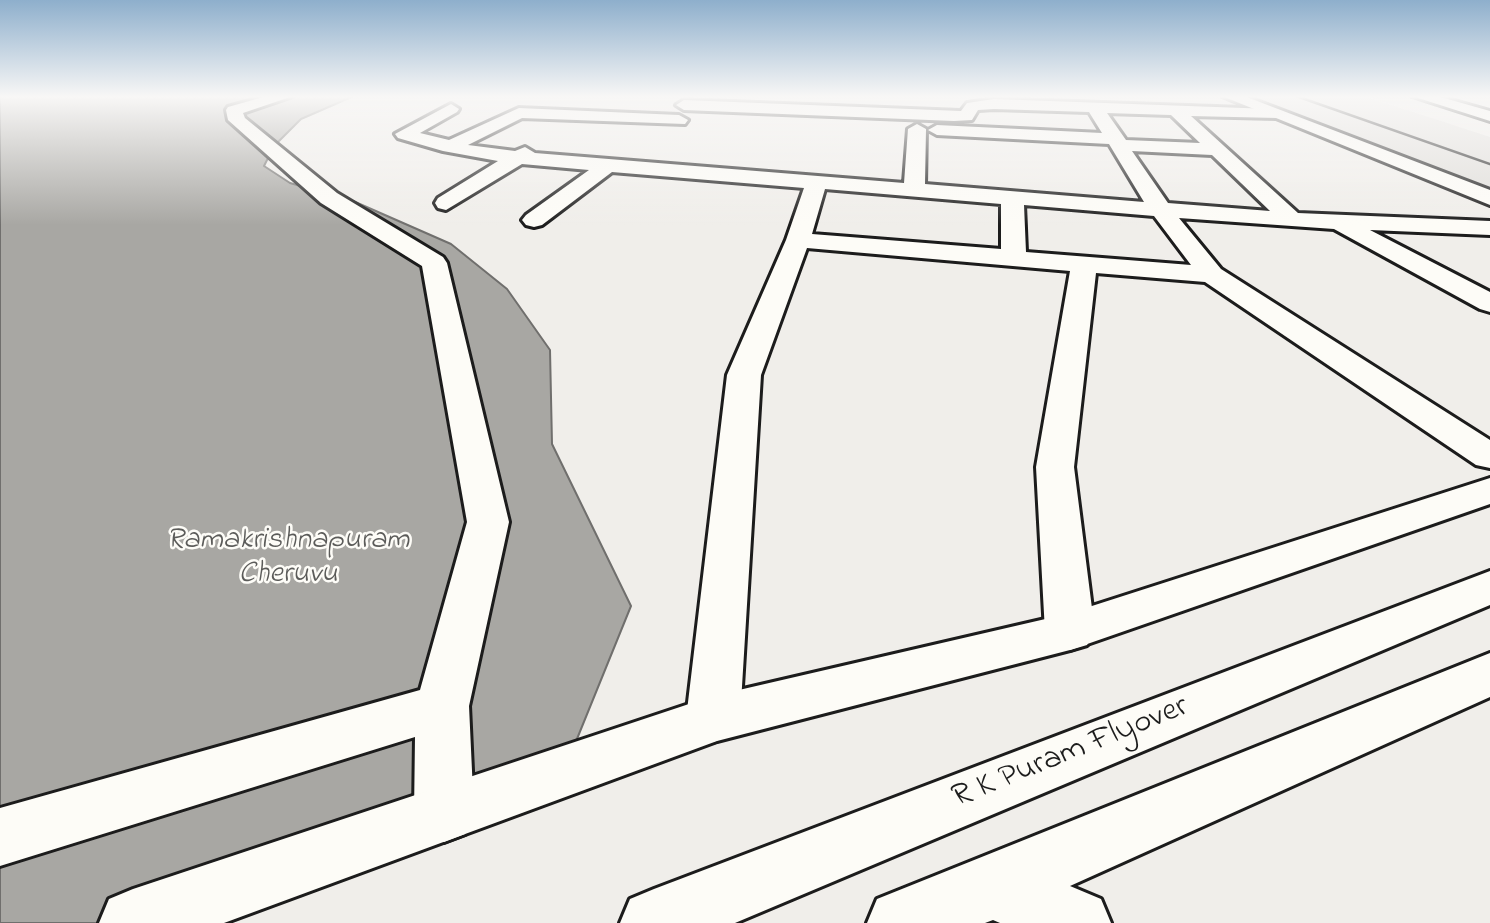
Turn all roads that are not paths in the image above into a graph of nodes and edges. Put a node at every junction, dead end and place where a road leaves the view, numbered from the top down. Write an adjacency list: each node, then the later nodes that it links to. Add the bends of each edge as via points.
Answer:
1 (259, 139): 37 (street, via 329,198 434,262 488,522)
2 (422, 139): 12 (street)
3 (466, 139): 12 (street)
4 (545, 139): 14 (street)
5 (671, 139): 16 (street)
6 (916, 139): 18 (street)
7 (1074, 139): 11 (street)
8 (1116, 139): 11 (street)
9 (1208, 139): 13 (street)
10 (1337, 139): 20 (street)
11 (1119, 142): 13 (street); 22 (street)
12 (450, 147): 14 (street)
13 (1220, 150): 24 (street)
14 (519, 157): 15 (street); 21 (street)
15 (608, 165): 16 (street); 23 (street)
16 (648, 169): 17 (street)
17 (817, 181): 18 (street); 27 (street)
18 (914, 188): 19 (street)
19 (1012, 196): 22 (street); 28 (street)
20 (1490, 198)
21 (446, 203)
22 (1161, 210): 24 (street); 30 (street)
23 (534, 220)
24 (1292, 220): 25 (street)
25 (1334, 221): 26 (street); 31 (street)
26 (1490, 228)
27 (798, 240): 28 (street); 38 (street, via 744,375)
28 (1014, 260): 29 (street)
29 (1084, 264): 30 (street); 35 (street, via 1055,467)
30 (1212, 275): 32 (street)
31 (1490, 303)
32 (1490, 457)
33 (1490, 490): 35 (street)
34 (1490, 587): 43 (street, R K Puram Flyover)
35 (1070, 632): 38 (street)
36 (1490, 674): 41 (street)
37 (442, 706): 39 (street); 40 (street)
38 (713, 719): 39 (street)
39 (444, 814): 42 (street)
40 (0, 837)
41 (994, 887): 44 (street); 45 (street)
42 (133, 923)
43 (654, 923)
44 (901, 923)
45 (1077, 923)

